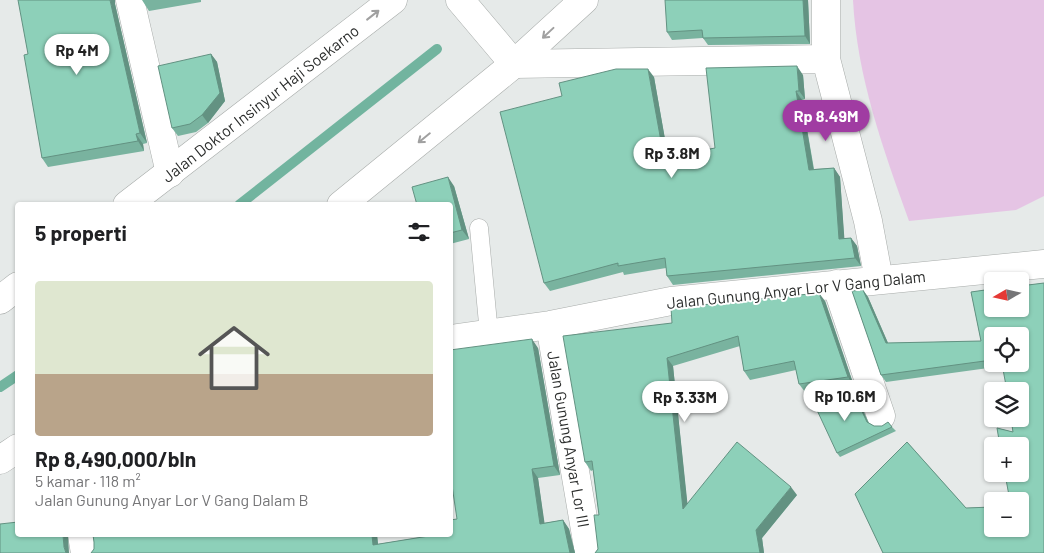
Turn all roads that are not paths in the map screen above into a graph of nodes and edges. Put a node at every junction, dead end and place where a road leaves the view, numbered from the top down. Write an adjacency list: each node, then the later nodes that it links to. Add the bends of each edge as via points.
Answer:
1 (130, 0): 8 (street)
2 (393, 0): 8 (street, Jalan Doktor Insinyur Haji Soekarno, one-way to 2)
3 (460, 0): 7 (street)
4 (584, 0): 7 (street, one-way to 7)
5 (826, 0): 6 (street)
6 (826, 59): 7 (street); 13 (street, via 868,221)
7 (514, 64): 10 (street, one-way to 10)
8 (170, 173): 9 (street, Jalan Doktor Insinyur Haji Soekarno)
9 (131, 202)
10 (345, 202)
11 (479, 228): 18 (lane)
12 (1044, 264): 13 (street, Jalan Gunung Anyar Lor V Gang Dalam)
13 (878, 280): 14 (street, Jalan Gunung Anyar Lor V Gang Dalam)
14 (836, 284): 17 (street, Jalan Gunung Anyar Lor V Gang Dalam, via 671,301); 20 (street)
15 (15, 288): 16 (street)
16 (0, 300)
17 (550, 325): 18 (street, Jalan Gunung Anyar Lor V Gang Dalam); 25 (street, Jalan Gunung Anyar Lor III)
18 (489, 334): 19 (street, Jalan Gunung Anyar Lor V Gang Dalam)
19 (453, 339)
20 (881, 416)
21 (15, 450): 22 (street)
22 (0, 460)
23 (82, 537): 24 (street)
24 (85, 553)
25 (589, 553)

